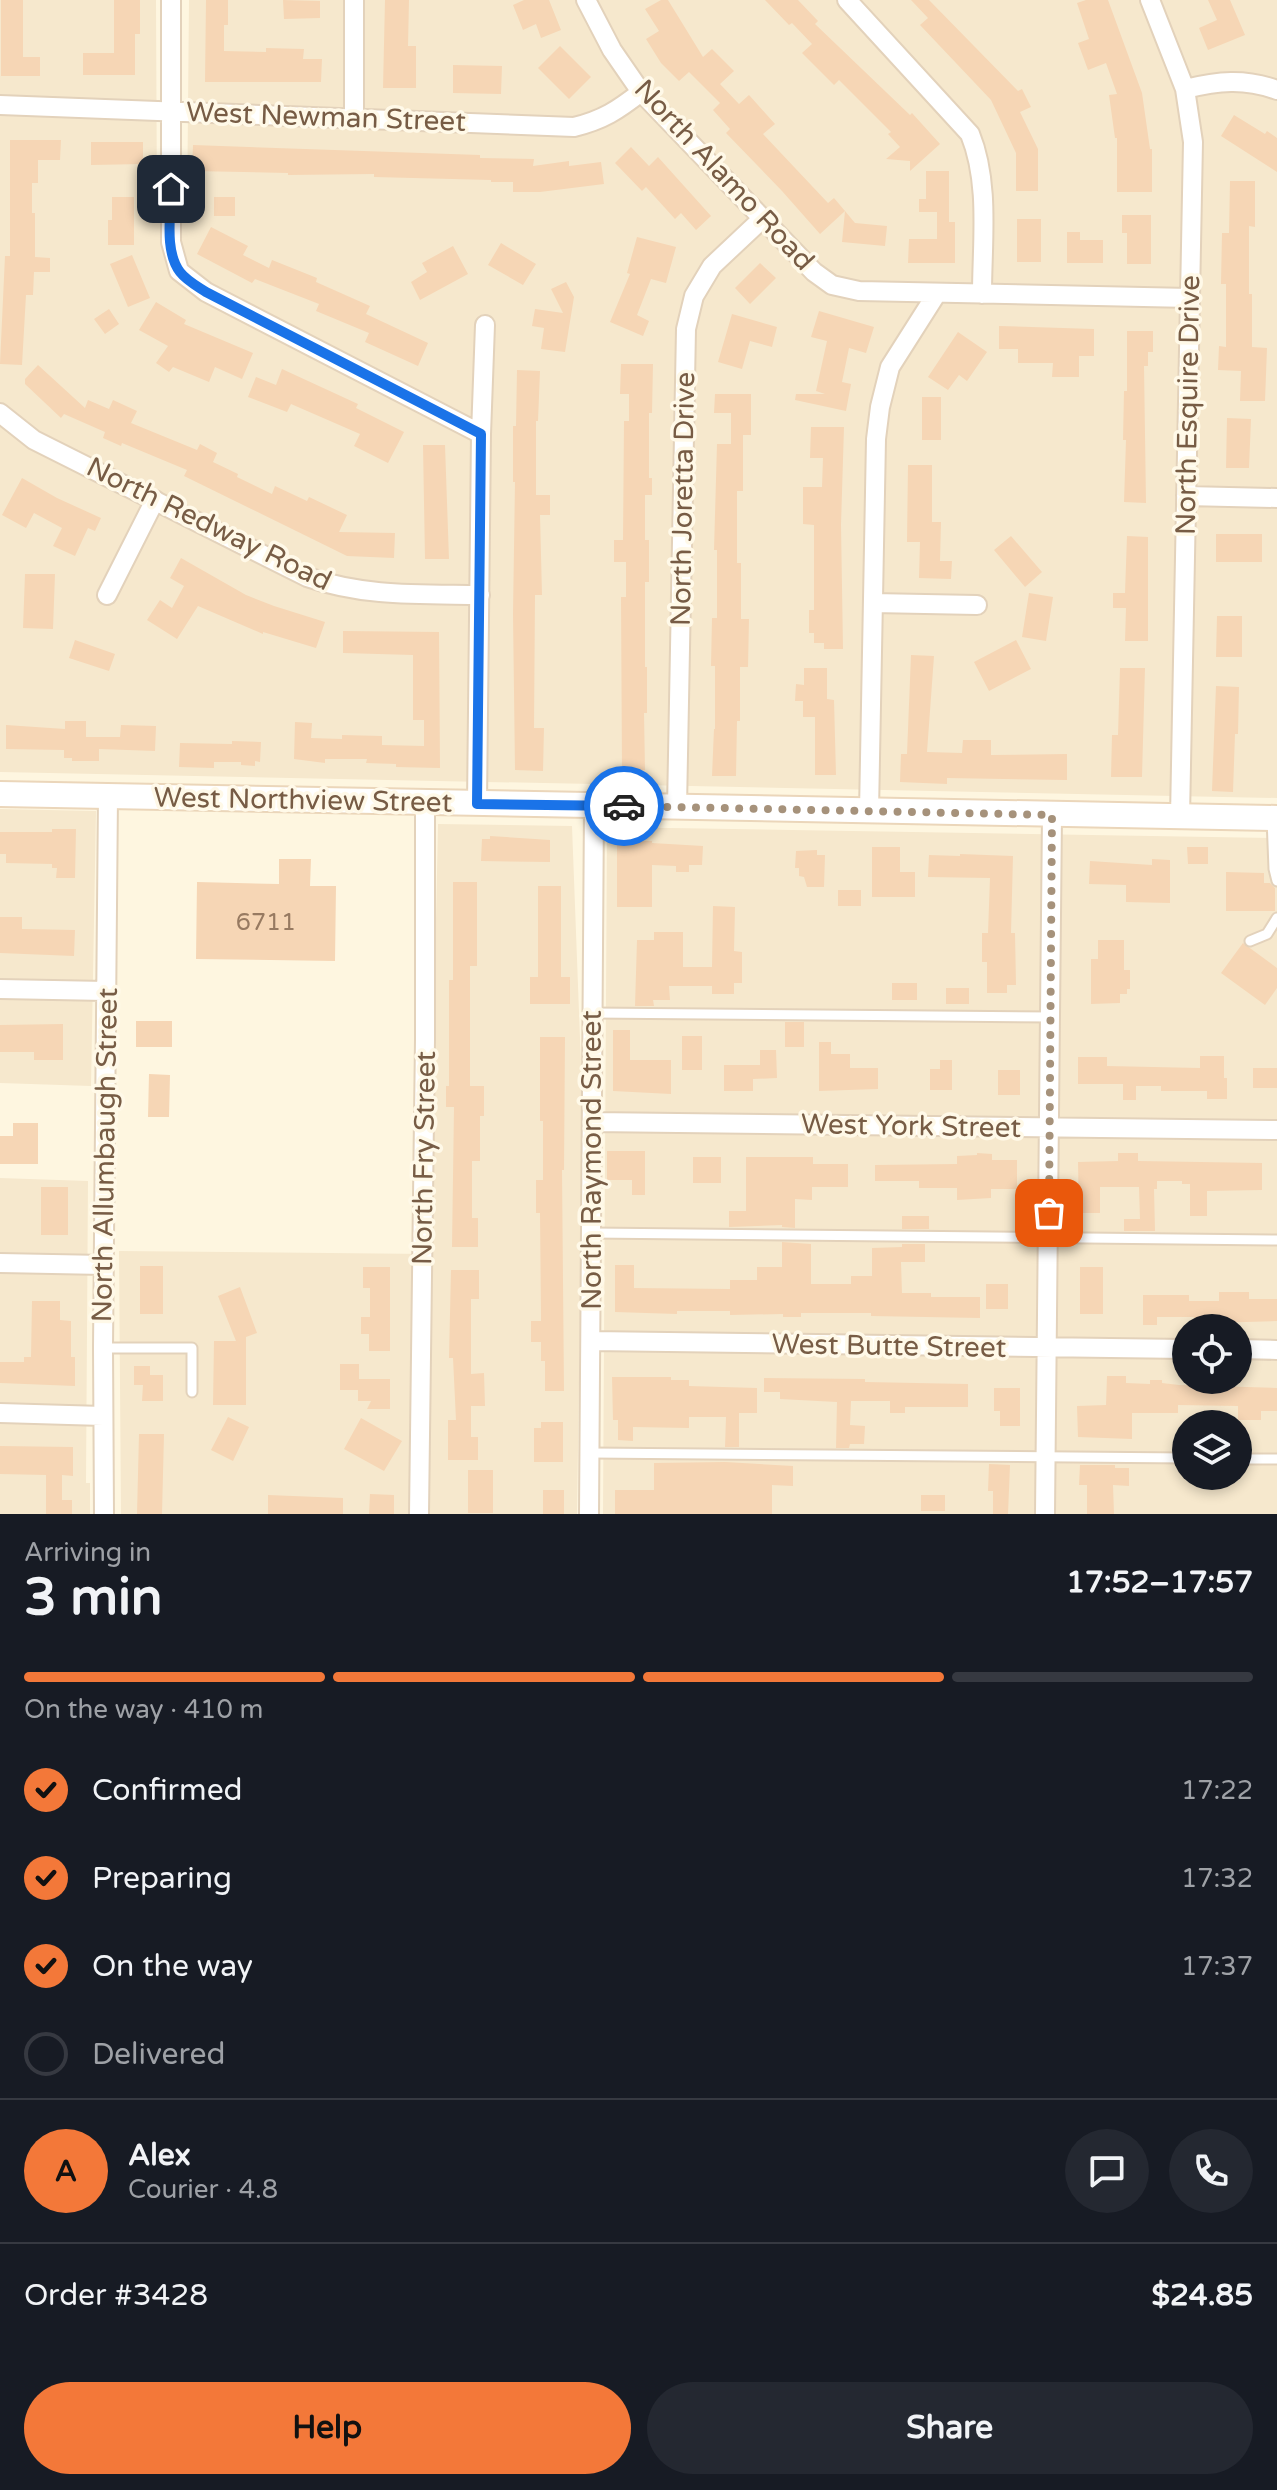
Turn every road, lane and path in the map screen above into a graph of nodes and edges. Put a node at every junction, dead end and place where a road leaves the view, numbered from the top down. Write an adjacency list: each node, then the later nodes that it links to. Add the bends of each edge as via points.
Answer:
1 (171, 0): 10 (street)
2 (354, 0): 11 (street)
3 (586, 0): 8 (street, North Alamo Road)
4 (847, 0): 14 (street, via 970,134 982,185)
5 (1150, 0): 6 (street, North Esquire Drive)
6 (1185, 89): 7 (street, via 1221,80); 15 (street, North Esquire Drive, via 1193,142)
7 (1277, 90)
8 (641, 92): 11 (street, West Newman Street, via 612,114 574,127); 12 (street, North Alamo Road)
9 (0, 105): 10 (street, West Newman Street)
10 (171, 111): 11 (street, West Newman Street); 18 (street, via 171,242 179,271 206,292)
11 (354, 118)
12 (763, 218): 13 (street, North Alamo Road, via 832,285); 31 (street, North Joretta Drive, via 712,266 694,296 686,329)
13 (937, 293): 14 (street, North Alamo Road); 24 (street, via 890,367 880,407)
14 (982, 294): 15 (street, North Alamo Road)
15 (1190, 298): 19 (street, North Esquire Drive)
16 (485, 325): 18 (street)
17 (0, 413): 21 (street, North Redway Road, via 34,440)
18 (481, 434): 23 (street)
19 (1186, 496): 20 (street); 34 (street, North Esquire Drive)
20 (1277, 498)
21 (155, 500): 22 (street); 23 (street, North Redway Road, via 336,587 368,593)
22 (107, 595)
23 (480, 595): 29 (street)
24 (873, 603): 25 (street); 32 (street)
25 (977, 605)
26 (0, 794): 27 (street, West Northview Street)
27 (108, 796): 28 (street, West Northview Street); 40 (street, North Allumbaugh Street)
28 (425, 802): 29 (street, West Northview Street); 66 (street, North Fry Street)
29 (477, 804): 30 (street, West Northview Street)
30 (594, 805): 31 (street, West Northview Street); 41 (street, North Raymond Street)
31 (677, 808): 32 (street, West Northview Street)
32 (869, 812): 33 (street, West Northview Street)
33 (1052, 815): 34 (street, West Northview Street); 42 (street)
34 (1180, 817): 35 (street, West Northview Street)
35 (1275, 818): 36 (lane)
36 (1277, 881)
37 (1277, 918): 38 (lane, via 1267,934)
38 (1250, 941)
39 (0, 989): 40 (street)
40 (106, 991): 50 (street, North Allumbaugh Street)
41 (593, 1013): 42 (lane); 43 (street, North Raymond Street)
42 (1051, 1017): 44 (street)
43 (592, 1122): 44 (street, West York Street); 46 (street, North Raymond Street)
44 (1050, 1128): 45 (street, West York Street); 47 (street)
45 (1277, 1130)
46 (592, 1233): 47 (lane); 51 (street, North Raymond Street)
47 (1048, 1237): 48 (lane); 53 (street)
48 (1277, 1240)
49 (0, 1263): 50 (street)
50 (104, 1265): 52 (street, North Allumbaugh Street)
51 (591, 1341): 53 (street, West Butte Street); 60 (street, North Raymond Street)
52 (103, 1348): 57 (lane, via 192,1348); 59 (street, North Allumbaugh Street)
53 (1046, 1348): 54 (street, West Butte Street); 61 (street)
54 (1172, 1349)
55 (1252, 1349): 56 (street)
56 (1277, 1350)
57 (192, 1392)
58 (0, 1413): 59 (street)
59 (103, 1416): 65 (street, North Allumbaugh Street)
60 (591, 1453): 61 (lane); 67 (street, North Raymond Street)
61 (1046, 1456): 62 (lane); 68 (street)
62 (1172, 1458)
63 (1252, 1459): 64 (lane)
64 (1277, 1459)
65 (104, 1514)
66 (419, 1514)
67 (589, 1514)
68 (1045, 1514)

